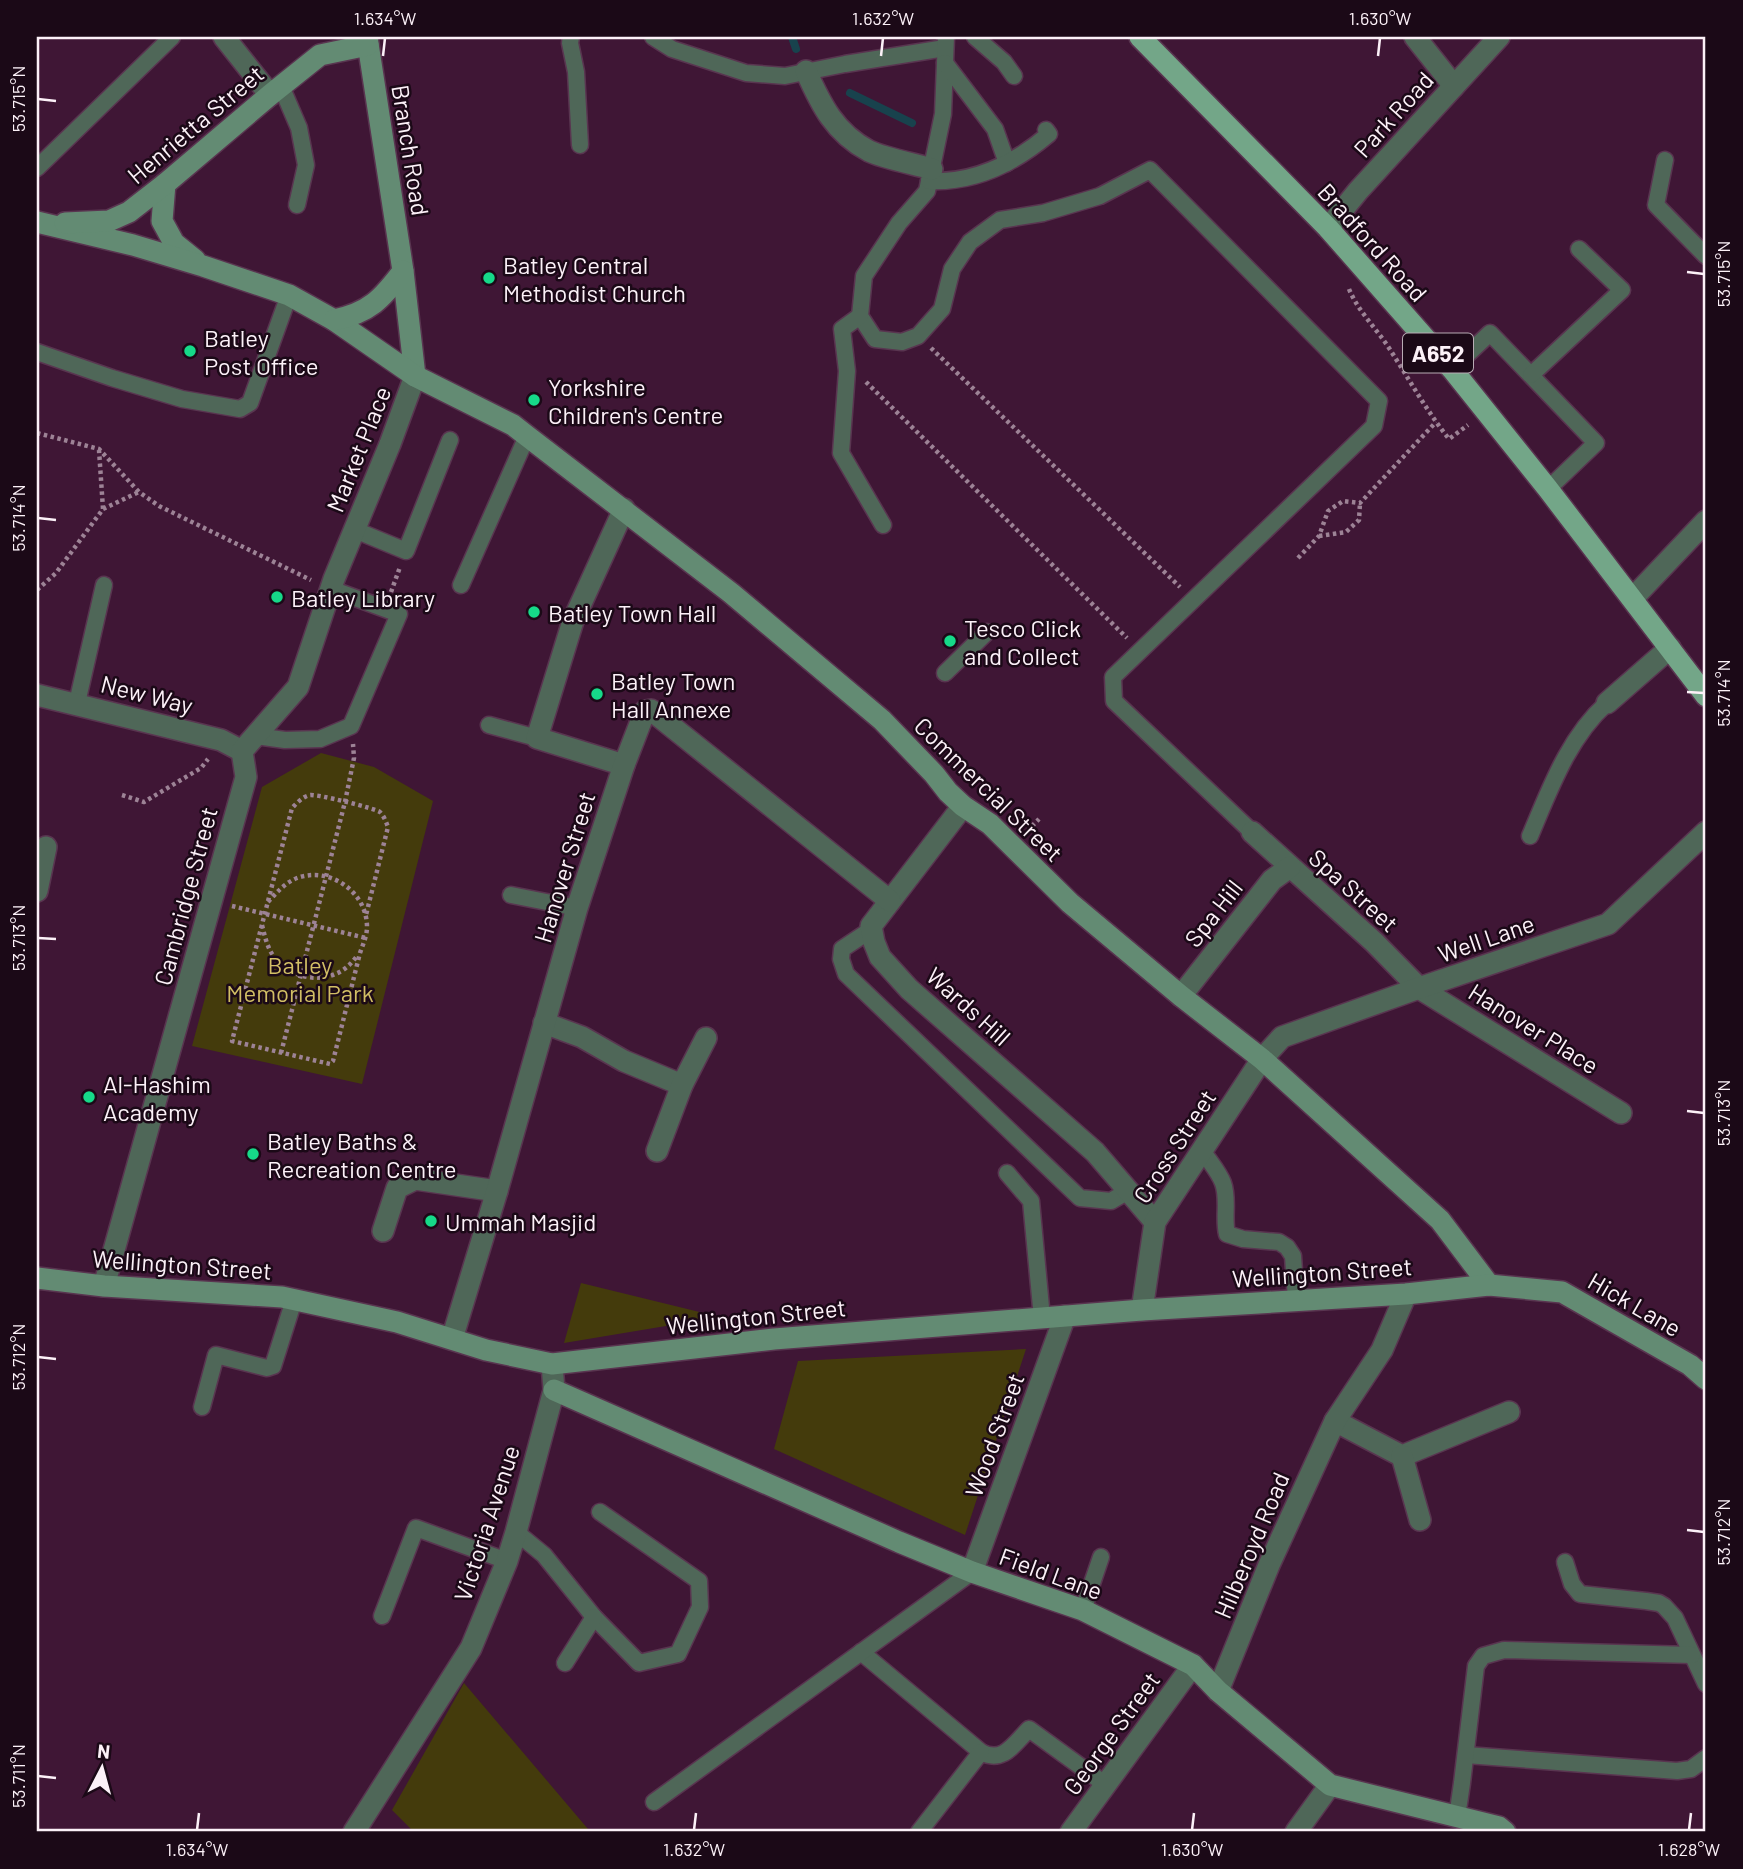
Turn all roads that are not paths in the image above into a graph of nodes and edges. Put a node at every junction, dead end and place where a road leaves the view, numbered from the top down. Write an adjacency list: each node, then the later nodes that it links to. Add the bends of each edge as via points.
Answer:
1 (172, 37): 19 (lane)
2 (224, 37): 14 (street)
3 (571, 37): 16 (lane)
4 (653, 37): 11 (lane, via 672,49 746,73 785,76)
5 (975, 37): 12 (lane)
6 (1415, 37): 13 (street)
7 (1499, 37): 13 (street, Park Road)
8 (1143, 38): 24 (main road, Bradford Road / A652)
9 (371, 39): 14 (street, Henrietta Street, via 320,55); 28 (street, Branch Road)
10 (945, 49): 11 (lane); 18 (lane, via 995,129); 20 (lane, via 943,114)
11 (806, 71): 20 (street, via 838,128 869,151)
12 (1014, 76)
13 (1454, 86): 24 (street, Park Road)
14 (275, 90): 21 (street, Henrietta Street); 22 (lane, via 299,128 306,165)
15 (1046, 130): 18 (lane, via 1049,134)
16 (580, 145)
17 (1665, 160): 26 (lane, via 1656,205)
18 (1007, 163): 20 (lane, via 948,182)
19 (37, 168)
20 (930, 175): 30 (lane, via 927,191 864,276)
21 (165, 184): 23 (street, Henrietta Street, via 129,212 109,220); 27 (street, via 162,221 174,243)
22 (297, 205)
23 (43, 223): 27 (street, Commercial Street)
24 (1328, 228): 33 (main road, Bradford Road / A652)
25 (1579, 249): 34 (lane, via 1622,290)
26 (1706, 256)
27 (203, 266): 29 (street, Commercial Street)
28 (403, 271): 31 (street, via 367,309); 35 (street, Branch Road)
29 (289, 295): 31 (street, Commercial Street); 32 (lane, via 250,403 240,409 182,399)
30 (860, 316): 41 (lane, via 842,330 846,371 841,453); 59 (lane, via 875,339 902,342 918,336 942,309 951,269 970,242 1000,220 1100,196 1150,170 1379,401 1374,426 1113,677 1114,701)
31 (334, 320): 35 (street, Commercial Street)
32 (37, 352)
33 (1452, 369): 34 (lane, via 1490,332); 38 (main road, Bradford Road / A652)
34 (1531, 375): 38 (lane, via 1596,443)
35 (415, 376): 36 (street, Commercial Street); 42 (street, Market Place)
36 (527, 436): 39 (street, Commercial Street); 44 (lane)
37 (450, 440): 42 (lane, via 406,551)
38 (1548, 489): 46 (main road, Bradford Road / A652)
39 (624, 509): 55 (street, via 573,621); 58 (street, Commercial Street, via 732,593 881,720)
40 (1706, 522): 46 (street)
41 (883, 525)
42 (352, 535): 45 (street)
43 (104, 585): 53 (lane)
44 (461, 585)
45 (331, 589): 56 (street, via 298,687); 56 (lane, via 399,614 351,726 320,740)
46 (1633, 598): 48 (main road, Bradford Road / A652)
47 (987, 632): 49 (lane)
48 (1670, 648): 51 (main road, Bradford Road / A652); 52 (street)
49 (945, 673)
50 (37, 695): 53 (street, New Way)
51 (1706, 696)
52 (1607, 703): 61 (lane, via 1574,741)
53 (77, 704): 56 (street, New Way)
54 (489, 725): 55 (lane)
55 (537, 738): 57 (street)
56 (249, 743): 84 (street, Cambridge Street, via 246,777)
57 (624, 765): 66 (street, Hanover Street, via 642,716 651,710); 67 (street, Hanover Street)
58 (963, 806): 66 (street); 70 (street, Commercial Street, via 990,824 1070,904)
59 (1252, 832): 63 (street, Spa Street)
60 (1706, 832): 69 (street, Well Lane, via 1608,924)
61 (1530, 836)
62 (46, 847): 64 (street)
63 (1290, 867): 69 (street, Spa Street); 70 (street, Spa Hill, via 1272,880)
64 (39, 878)
65 (511, 895): 67 (lane)
66 (890, 901): 68 (street)
67 (578, 908): 71 (street, Hanover Street)
68 (872, 929): 80 (street, Wards Hill, via 880,957 909,989 1095,1152); 80 (lane, via 842,949 846,974 1080,1198 1111,1201)
69 (1419, 988): 73 (street, Well Lane, via 1282,1037); 75 (street, Hanover Place)
70 (1181, 996): 73 (street, Commercial Street)
71 (544, 1023): 74 (street); 79 (street, Hanover Street)
72 (706, 1038): 74 (street)
73 (1262, 1059): 76 (street, Cross Street); 85 (street, Commercial Street, via 1440,1220)
74 (682, 1084): 77 (street)
75 (1622, 1113)
76 (1202, 1150): 81 (street, Cross Street); 88 (lane, via 1223,1184 1227,1234 1287,1247 1293,1256)
77 (657, 1151)
78 (1007, 1173): 91 (lane, via 1031,1201)
79 (497, 1191): 82 (street, via 415,1178 397,1188); 92 (street, Hanover Street)
80 (1128, 1191): 81 (street, Wards Hill)
81 (1155, 1222): 89 (street, Cross Street)
82 (383, 1231)
83 (37, 1278): 84 (street, Wellington Street)
84 (104, 1286): 87 (street, Wellington Street)
85 (1489, 1286): 86 (street, Wellington Street); 94 (street, Hick Lane, via 1562,1292)
86 (1406, 1294): 88 (street, Wellington Street); 98 (street, Hilberoyd Road, via 1382,1350)
87 (294, 1300): 92 (street, Wellington Street); 96 (lane, via 273,1366 216,1355)
88 (1296, 1300): 89 (street, Wellington Street)
89 (1142, 1310): 90 (street, Wellington Street)
90 (1065, 1316): 91 (street, Wellington Street); 106 (street, Wood Street)
91 (1042, 1318): 93 (street, Wellington Street, via 774,1339)
92 (452, 1339): 93 (street, Wellington Street)
93 (552, 1364): 95 (street, Victoria Avenue)
94 (1706, 1379)
95 (554, 1390): 102 (street, Victoria Avenue); 106 (street, Field Lane)
96 (202, 1407)
97 (1509, 1412): 99 (street)
98 (1335, 1421): 99 (street); 115 (street, Hilberoyd Road, via 1269,1565)
99 (1402, 1456): 101 (street)
100 (600, 1511): 109 (lane, via 699,1581 700,1607 678,1654 639,1663)
101 (1420, 1520)
102 (516, 1532): 104 (street, Victoria Avenue); 109 (lane, via 544,1555)
103 (1101, 1557): 107 (lane)
104 (507, 1560): 108 (lane, via 416,1528); 123 (street, Victoria Avenue, via 471,1648)
105 (1565, 1562): 111 (lane, via 1580,1594 1664,1606 1675,1618)
106 (972, 1572): 107 (street, Field Lane); 110 (lane)
107 (1083, 1610): 113 (street, Field Lane)
108 (382, 1616)
109 (594, 1617): 112 (lane)
110 (861, 1652): 116 (lane); 121 (lane)
111 (1692, 1655): 114 (lane); 117 (lane, via 1504,1650 1483,1656 1476,1667)
112 (565, 1663)
113 (1193, 1665): 115 (street, Field Lane); 120 (street, George Street)
114 (1706, 1684)
115 (1219, 1691): 119 (street, Field Lane)
116 (981, 1752): 120 (lane, via 1003,1755 1029,1729); 124 (lane)
117 (1466, 1755): 118 (lane, via 1677,1771 1691,1769); 122 (lane)
118 (1706, 1758)
119 (1330, 1784): 122 (street, Field Lane); 126 (street)
120 (1106, 1785): 125 (street, George Street)
121 (654, 1802)
122 (1457, 1817): 127 (street, Field Lane)
123 (361, 1829)
124 (919, 1832)
125 (1071, 1832)
126 (1296, 1832)
127 (1505, 1832)

